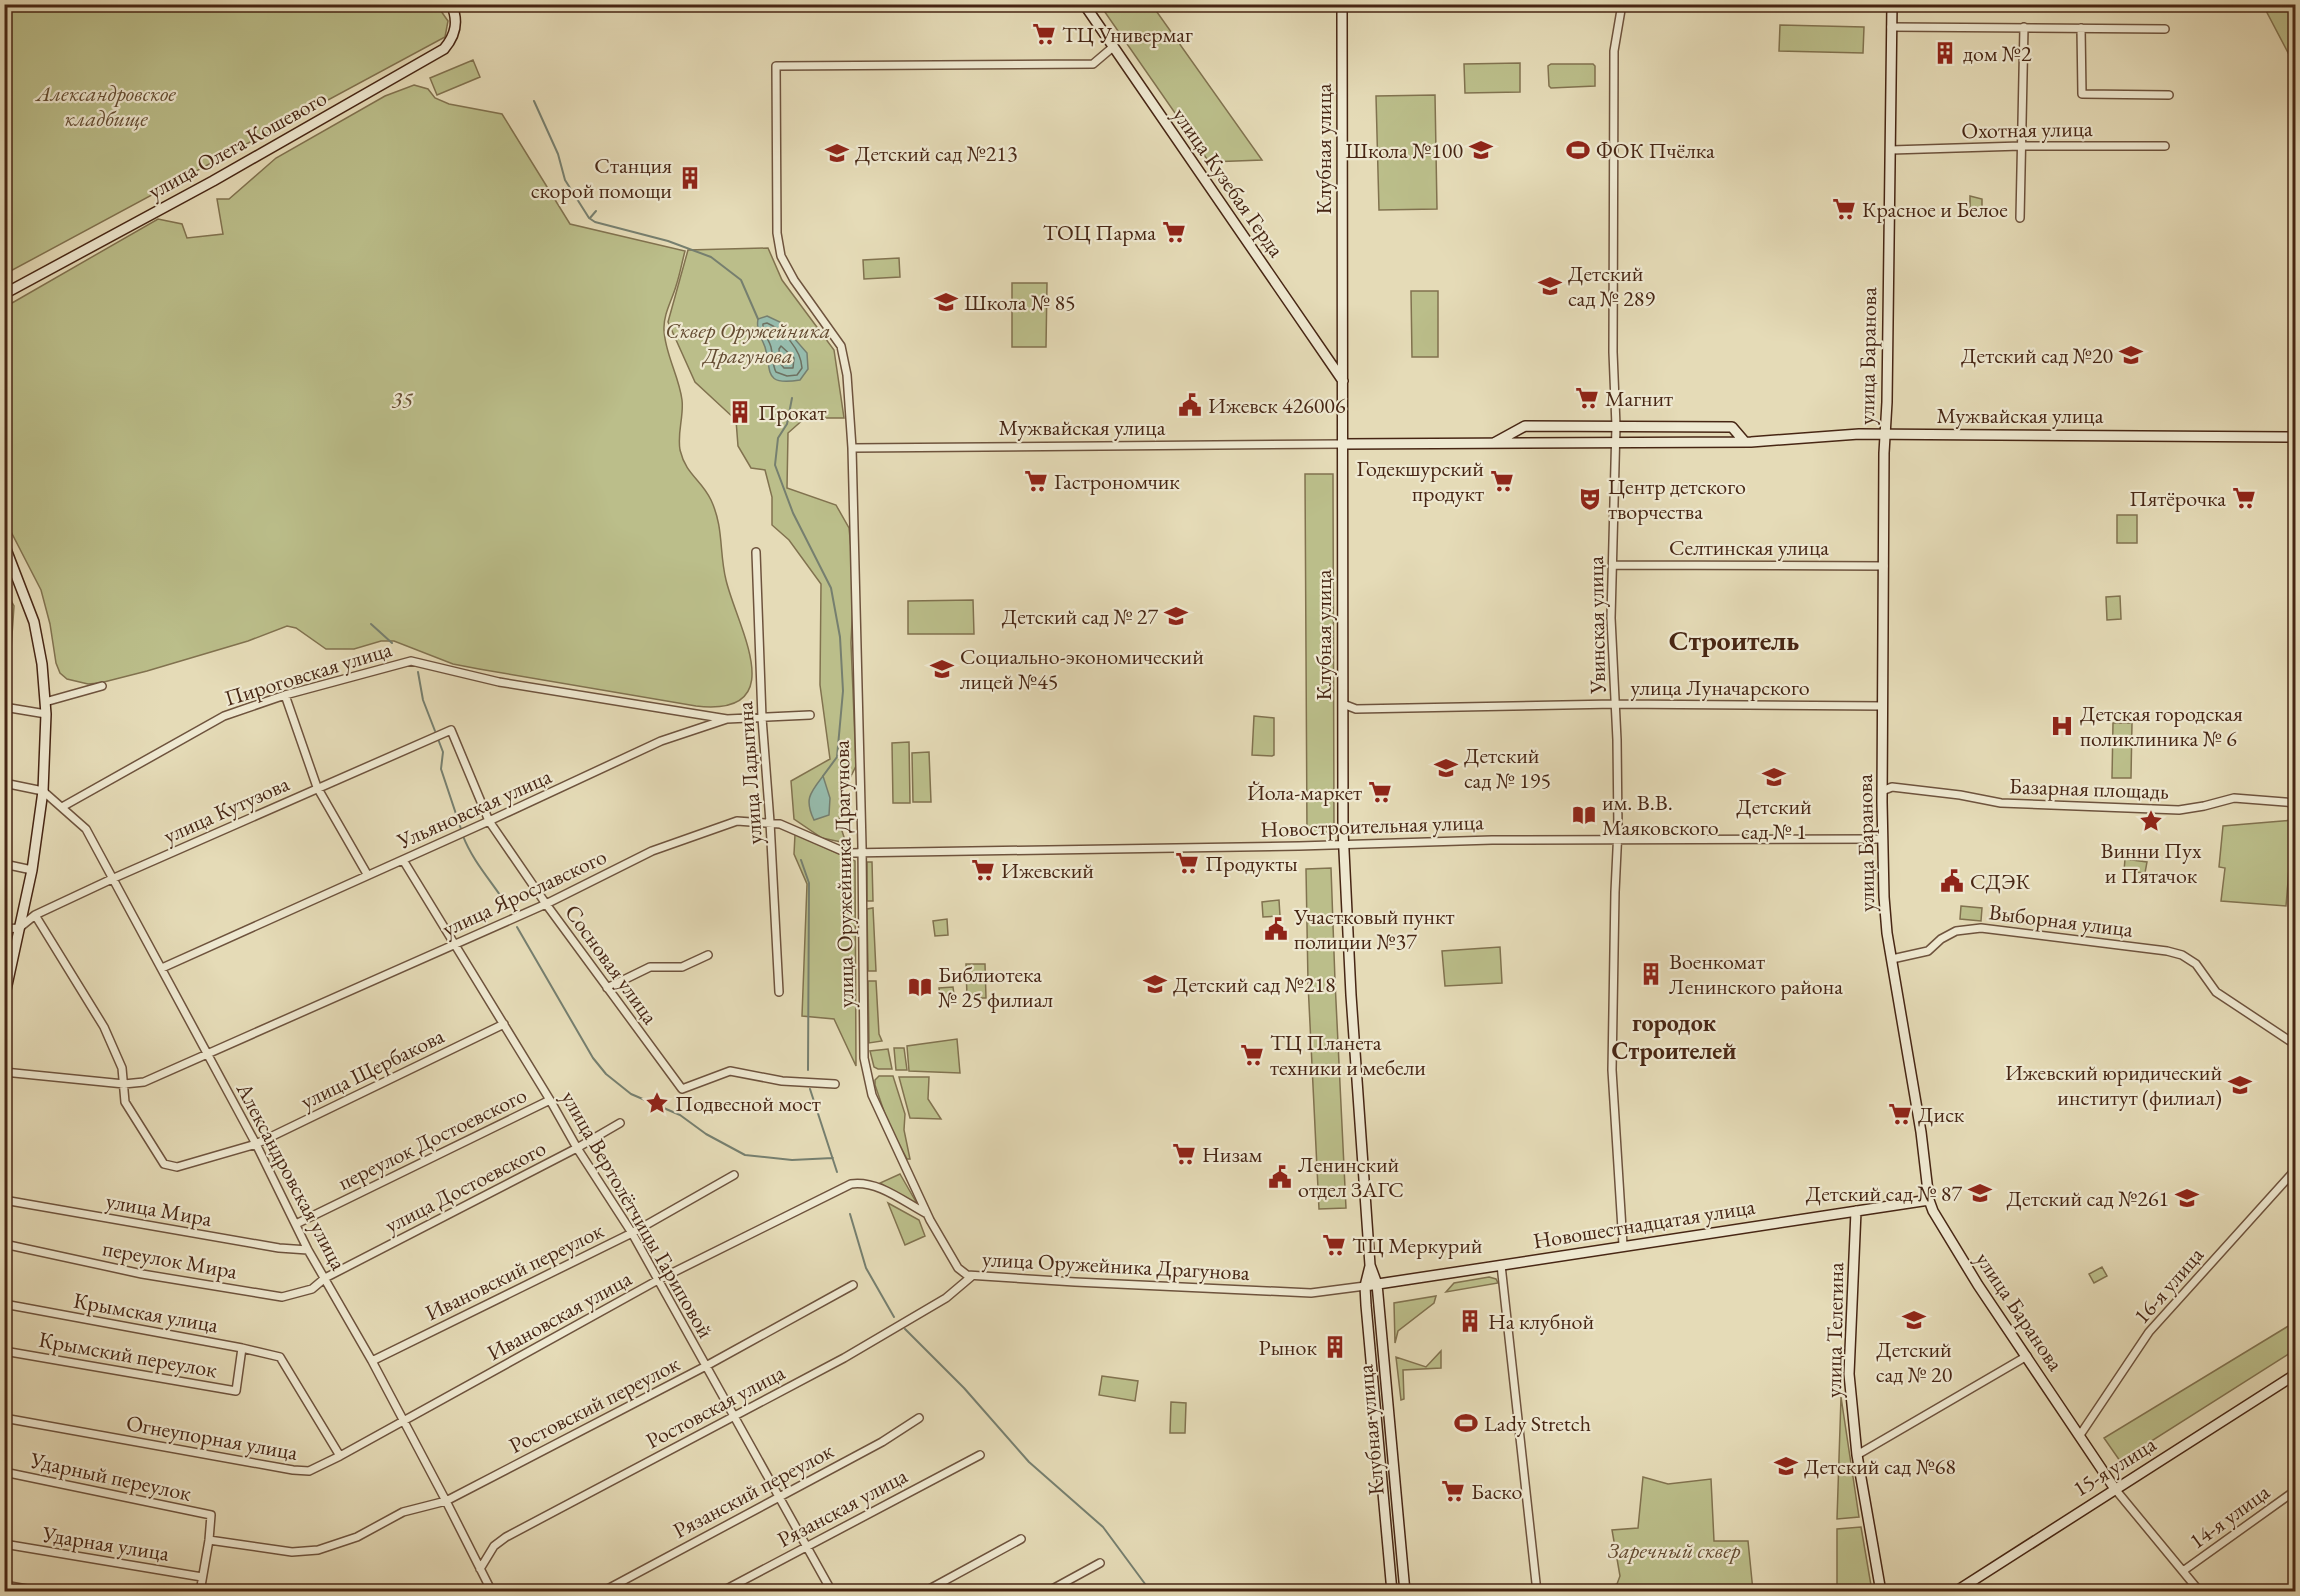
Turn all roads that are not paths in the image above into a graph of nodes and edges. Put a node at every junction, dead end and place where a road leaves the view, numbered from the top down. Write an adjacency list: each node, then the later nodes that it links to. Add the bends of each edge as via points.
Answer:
1 (451, 4): 18 (street, улица Олега Кошевого, via 456,29 444,49)
2 (596, 4): 7 (street)
3 (1084, 4): 12 (street, улица Кузебая Герда)
4 (1342, 4): 19 (street, Клубная улица)
5 (1622, 4): 20 (street, Увинская улица, via 1614,51)
6 (1892, 4): 8 (street, улица Баранова)
7 (537, 7)
8 (1891, 27): 9 (street); 16 (street, улица Баранова)
9 (2024, 27): 10 (street); 14 (street)
10 (2081, 28): 11 (street); 13 (street, via 2082,94)
11 (2165, 29)
12 (1113, 47): 19 (street, улица Кузебая Герда); 27 (street, улица Оружейника Драгунова, via 1093,64 776,66 777,233 782,256 794,280 841,346)
13 (2169, 95)
14 (2021, 146): 15 (street, Охотная улица); 16 (street, Охотная улица); 17 (street)
15 (2165, 146)
16 (1891, 150): 21 (street, улица Баранова)
17 (2020, 218)
18 (4, 294)
19 (1343, 381): 26 (street, Клубная улица)
20 (1616, 426): 23 (street, Мужвайская улица, via 1732,427); 24 (street, Увинская улица); 25 (street, Мужвайская улица, via 1525,426)
21 (1885, 434): 22 (street, Мужвайская улица); 23 (street, Мужвайская улица); 31 (street, улица Баранова)
22 (2295, 437)
23 (1744, 441): 24 (street, Мужвайская улица)
24 (1615, 442): 25 (street, Мужвайская улица); 30 (street, Увинская улица)
25 (1493, 443): 26 (street, Мужвайская улица)
26 (1342, 444): 27 (street, Мужвайская улица); 35 (street, Клубная улица)
27 (852, 448): 55 (street, улица Оружейника Драгунова)
28 (4, 544): 34 (street, via 34,622)
29 (756, 552): 41 (street, улица Ладыгина)
30 (1614, 565): 31 (street, Селтинская улица); 36 (street, Увинская улица, via 1611,618)
31 (1884, 566): 37 (street, улица Баранова)
32 (102, 686): 34 (street)
33 (285, 695): 42 (street, Пироговская улица, via 411,661 499,682); 45 (street); 49 (street, Пироговская улица, via 224,716)
34 (45, 702): 39 (street)
35 (1342, 704): 36 (street, улица Луначарского, via 1356,709); 54 (street, Клубная улица)
36 (1615, 704): 37 (street, улица Луначарского); 52 (street, Увинская улица)
37 (1883, 706): 47 (street, улица Баранова)
38 (4, 707): 39 (street)
39 (46, 714): 46 (street)
40 (810, 715): 41 (street, Ульяновская улица)
41 (762, 718): 42 (street, Ульяновская улица); 51 (street, улица Ладыгина)
42 (727, 719): 50 (street, Ульяновская улица, via 662,741)
43 (451, 730): 45 (street, улица Кутузова); 50 (street, Сосновая улица)
44 (4, 783): 46 (street)
45 (317, 788): 59 (street); 60 (street, улица Кутузова)
46 (43, 791): 49 (street, Александровская улица); 58 (street)
47 (1882, 791): 48 (street, Базарная площадь, via 1892,787 2001,803 2179,810 2234,798); 53 (street, улица Баранова)
48 (2295, 803)
49 (62, 807): 60 (street, Александровская улица, via 86,829)
50 (489, 821): 56 (street, Ульяновская улица); 61 (street, Сосновая улица)
51 (770, 822): 55 (street, улица Ярославского, via 847,853); 61 (street, улица Ярославского, via 737,820 652,851); 71 (street, улица Ладыгина)
52 (1618, 839): 53 (street, Новостроительная улица); 54 (street, Новостроительная улица); 92 (street, Увинская улица, via 1612,1063)
53 (1883, 839): 67 (street, улица Баранова, via 1884,897)
54 (1345, 844): 55 (street, Новостроительная улица); 94 (street, Клубная улица)
55 (862, 852): 88 (street, улица Оружейника Драгунова, via 865,1067 872,1095)
56 (404, 860): 59 (street, Ульяновская улица); 65 (street, улица Вертолётчицы Гариповой)
57 (4, 864): 58 (street)
58 (32, 870): 63 (street)
59 (367, 874): 68 (street, Ульяновская улица)
60 (114, 878): 62 (street, улица Кутузова); 68 (street, Александровская улица)
61 (546, 904): 65 (street, улица Ярославского); 70 (street, Сосновая улица)
62 (35, 915): 63 (street, улица Кутузова); 77 (street, улица Щербакова, via 104,1028 122,1068)
63 (19, 928): 64 (street); 69 (street)
64 (4, 929)
65 (455, 945): 73 (street, улица Вертолётчицы Гариповой); 75 (street, улица Ярославского)
66 (708, 955): 70 (street, via 682,967 650,967)
67 (1892, 958): 74 (street, Выборная улица, via 1928,951 1956,931 1981,928 2182,955 2196,964 2216,992); 86 (street, улица Баранова)
68 (162, 968): 75 (street, Александровская улица)
69 (7, 973): 72 (street)
70 (607, 988): 78 (street, Сосновая улица, via 682,1089 730,1071 782,1081)
71 (779, 992)
72 (4, 999)
73 (504, 1024): 79 (street, улица Вертолётчицы Гариповой); 81 (street, улица Щербакова)
74 (2295, 1045)
75 (207, 1053): 77 (street, улица Ярославского, via 144,1082); 81 (street, Александровская улица)
76 (4, 1072): 77 (street, улица Ярославского)
77 (124, 1084): 81 (street, улица Щербакова, via 125,1102 164,1164 177,1167)
78 (835, 1084)
79 (550, 1100): 82 (street, улица Вертолётчицы Гариповой); 89 (street, переулок Достоевского)
80 (620, 1123): 82 (street, улица Достоевского)
81 (256, 1144): 89 (street, Александровская улица)
82 (577, 1148): 90 (street, улица Вертолётчицы Гариповой); 97 (street, улица Достоевского)
83 (2295, 1169): 113 (street, 16-я улица, via 2150,1332)
84 (734, 1174): 90 (street, Ивановский переулок)
85 (4, 1200): 93 (street, улица Мира)
86 (1929, 1200): 87 (street, Новошестнадцатая улица); 105 (street, улица Баранова, via 1939,1224)
87 (1856, 1211): 92 (street, Новошестнадцатая улица); 115 (street, улица Телегина, via 1849,1374)
88 (927, 1214): 96 (street, улица Оружейника Драгунова, via 958,1268); 98 (street, Ивановская улица, via 874,1185 851,1184)
89 (296, 1224): 93 (street, Александровская улица)
90 (632, 1233): 98 (street, улица Вертолётчицы Гариповой); 106 (street, Ивановский переулок)
91 (4, 1244): 97 (street, переулок Мира, via 142,1274 282,1297 312,1289)
92 (1623, 1245): 95 (street, Новошестнадцатая улица)
93 (308, 1250): 97 (street, Александровская улица)
94 (1370, 1265): 99 (street, Клубная улица); 101 (street, Клубная улица)
95 (1501, 1265): 99 (street, Новошестнадцатая улица); 141 (street)
96 (972, 1276): 101 (street, улица Оружейника Драгунова, via 1311,1293); 109 (street, Ростовская улица, via 936,1304)
97 (325, 1278): 106 (street, Александровская улица)
98 (658, 1280): 107 (street, улица Вертолётчицы Гариповой); 112 (street, Ивановская улица)
99 (1377, 1284): 101 (street, Новошестнадцатая улица); 140 (street, Клубная улица)
100 (853, 1286): 107 (street, Ростовский переулок)
101 (1365, 1286): 139 (street, Клубная улица)
102 (4, 1304): 103 (street, Крымская улица)
103 (242, 1348): 104 (street, Крымский переулок, via 236,1391); 116 (street, Крымская улица, via 280,1357)
104 (4, 1351)
105 (2026, 1356): 113 (street, улица Баранова); 115 (street)
106 (372, 1361): 112 (street, Александровская улица)
107 (706, 1366): 109 (street, улица Вертолётчицы Гариповой); 121 (street, Ростовский переулок)
108 (2295, 1374): 118 (street, 15-я улица)
109 (735, 1417): 120 (street, улица Вертолётчицы Гариповой); 127 (street, Ростовская улица, via 506,1537 494,1546)
110 (4, 1418): 116 (street, Огнеупорная улица, via 299,1471 316,1468)
111 (919, 1418): 120 (street, Рязанский переулок)
112 (404, 1422): 116 (street, Огнеупорная улица); 121 (street, Александровская улица)
113 (2080, 1435): 118 (street, улица Баранова)
114 (980, 1455): 125 (street, Рязанская улица)
115 (1857, 1455): 142 (street, улица Телегина)
116 (340, 1456)
117 (4, 1472): 123 (street, Ударный переулок, via 211,1515)
118 (2115, 1489): 128 (street, улица Баранова); 143 (street, 15-я улица)
119 (2295, 1490): 128 (street, 14-я улица)
120 (780, 1496): 125 (street, улица Вертолётчицы Гариповой); 134 (street, Рязанский переулок)
121 (446, 1501): 123 (street, Ростовский переулок, via 403,1512 357,1537 318,1550 292,1552); 127 (street, Александровская улица)
122 (1021, 1539): 137 (street)
123 (209, 1540): 129 (street)
124 (4, 1544): 129 (street, Ударная улица)
125 (806, 1545): 135 (street, Рязанская улица); 136 (street, улица Вертолётчицы Гариповой)
126 (1100, 1563): 138 (street)
127 (480, 1569): 133 (street, Александровская улица)
128 (2183, 1571): 144 (street, улица Баранова)
129 (202, 1577): 132 (street)
130 (4, 1585): 131 (street)
131 (44, 1592)
132 (200, 1592)
133 (492, 1592)
134 (602, 1592)
135 (721, 1592)
136 (832, 1592)
137 (924, 1592)
138 (1047, 1592)
139 (1392, 1592)
140 (1405, 1592)
141 (1538, 1592)
142 (1881, 1592)
143 (1955, 1592)
144 (2200, 1592)

